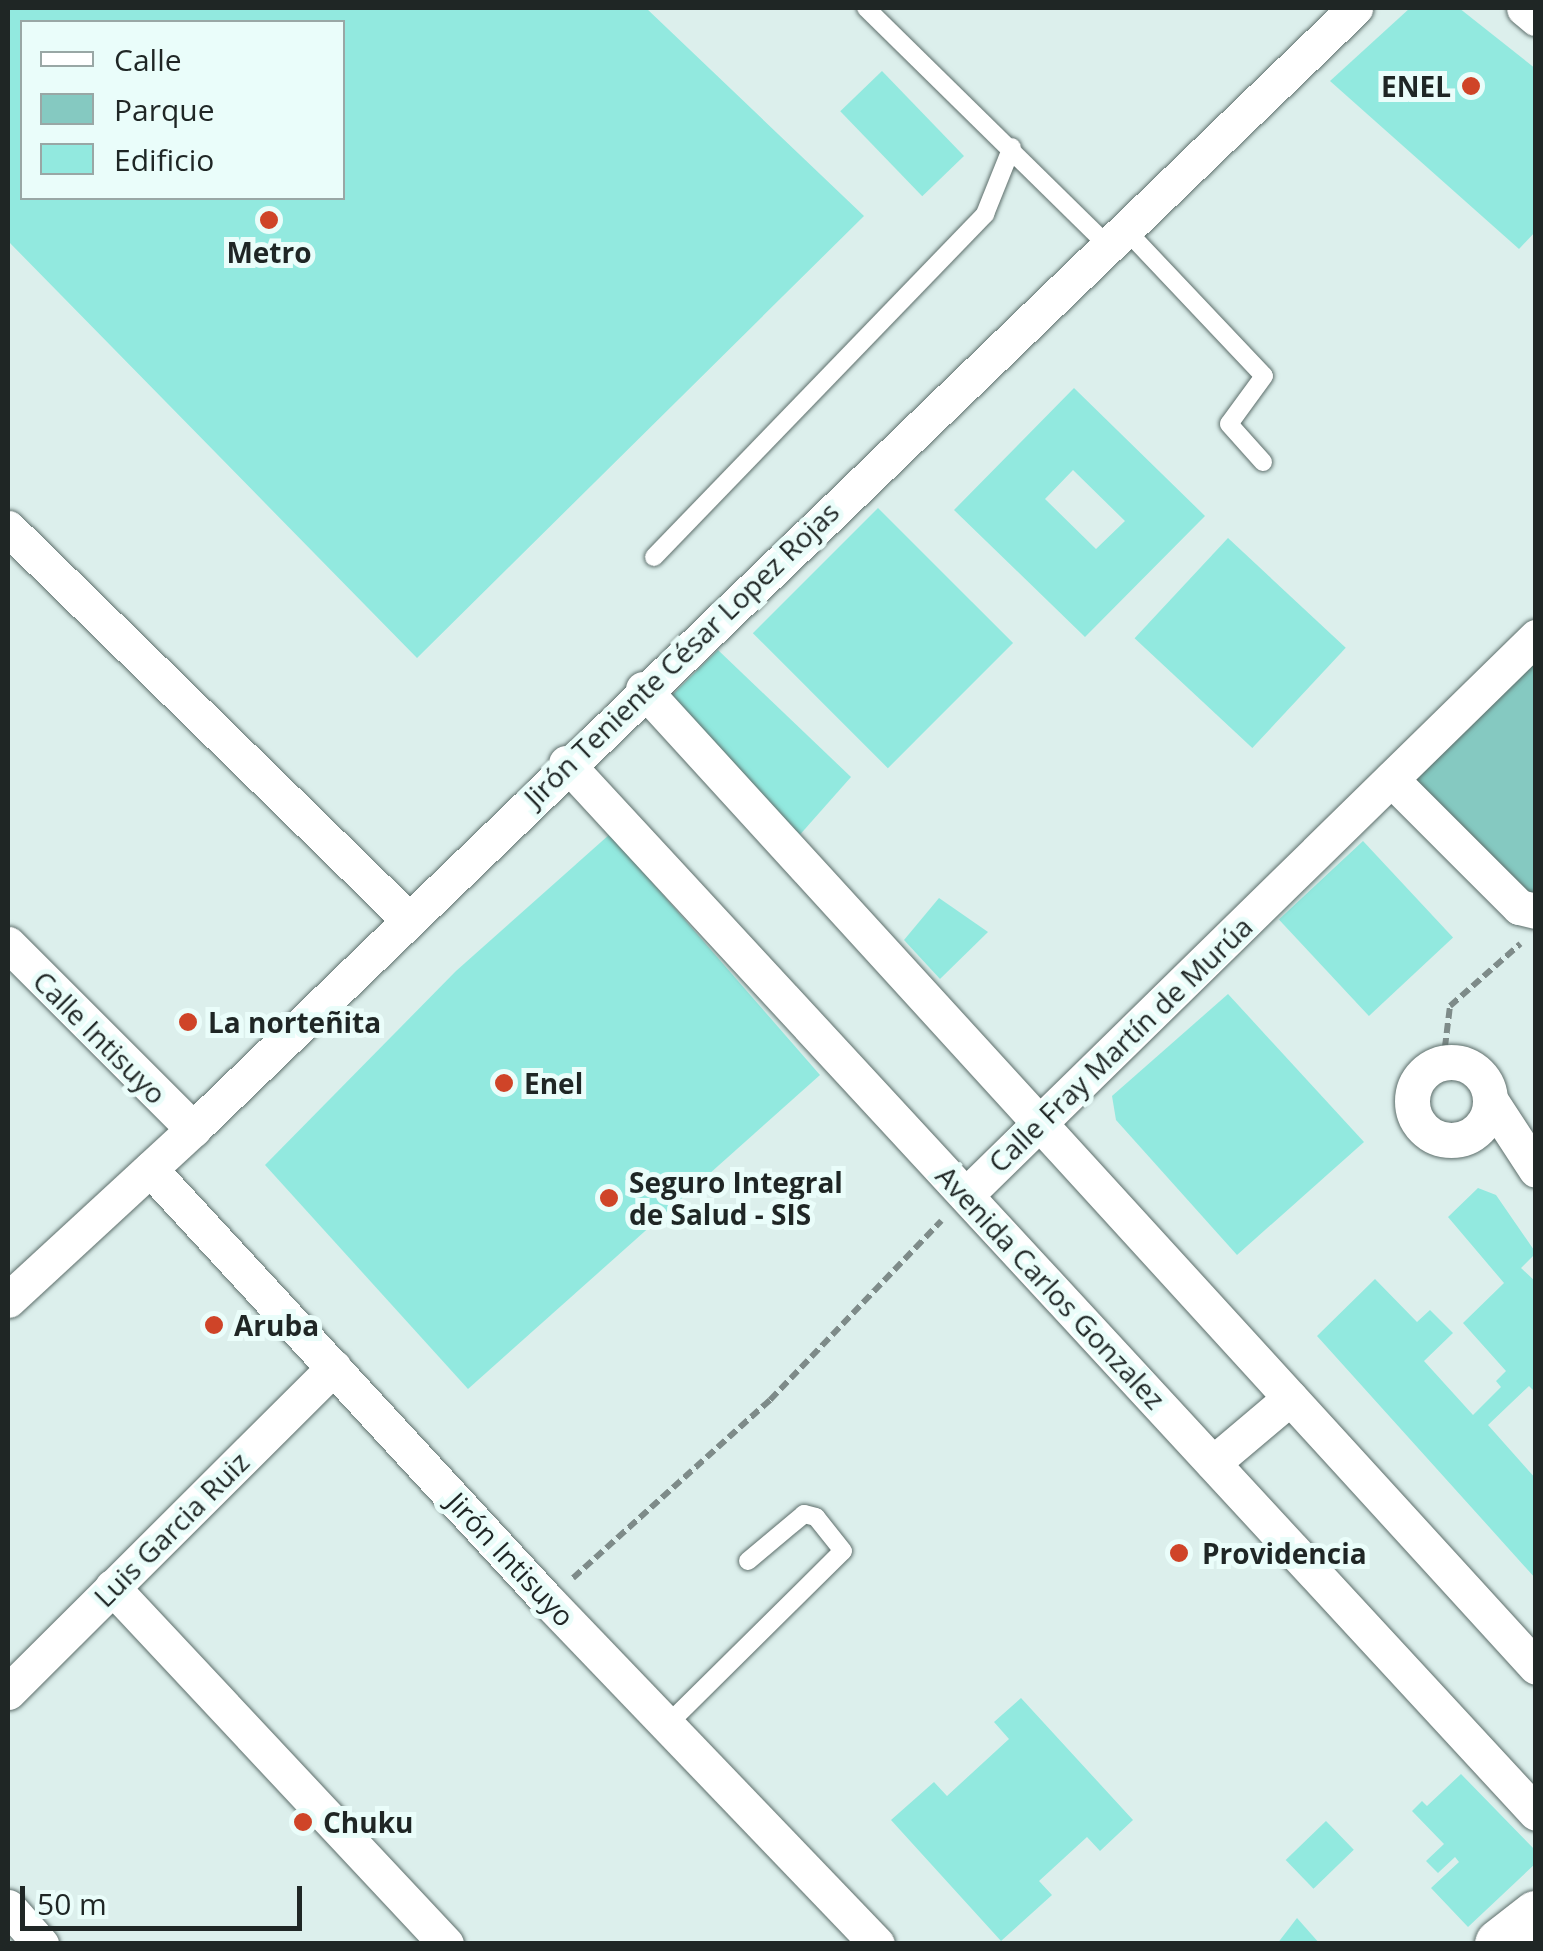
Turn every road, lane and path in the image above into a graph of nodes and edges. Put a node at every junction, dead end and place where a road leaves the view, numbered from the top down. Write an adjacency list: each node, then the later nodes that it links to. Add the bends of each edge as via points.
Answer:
1 (866, 8): 5 (lane)
2 (1355, 8): 6 (street, Jirón Teniente César Lopez Rojas)
3 (1524, 8): 4 (street)
4 (1536, 18)
5 (1012, 147): 6 (lane); 9 (lane, via 985,214)
6 (1117, 238): 7 (lane, via 1264,376 1229,422); 11 (street, Jirón Teniente César Lopez Rojas)
7 (1263, 462)
8 (8, 528): 15 (street)
9 (654, 557)
10 (1536, 637): 13 (street, Calle Fray Martín de Murúa)
11 (643, 689): 12 (street, Jirón Teniente César Lopez Rojas); 19 (street)
12 (566, 762): 15 (street, Jirón Teniente César Lopez Rojas); 23 (street, Avenida Carlos Gonzalez)
13 (1391, 779): 14 (street, via 1519,907); 19 (street, Calle Fray Martín de Murúa)
14 (1534, 912): 17 (path, via 1530,935 1450,1006)
15 (408, 919): 20 (street, Jirón Teniente César Lopez Rojas)
16 (8, 944): 20 (street, Calle Intisuyo)
17 (1443, 1062): 18 (street, via 1480,1075); 18 (street, via 1416,1084 1418,1121 1441,1138)
18 (1482, 1117): 22 (street, via 1510,1131)
19 (1040, 1123): 23 (street, Calle Fray Martín de Murúa); 26 (street)
20 (193, 1130): 21 (street, Jirón Teniente César Lopez Rojas)
21 (150, 1169): 24 (street, Jirón Teniente César Lopez Rojas); 25 (street, Jirón Intisuyo)
22 (1536, 1170)
23 (966, 1195): 27 (street, Avenida Carlos Gonzalez); 30 (path, Calle Fray Martín de Murúa, via 770,1400)
24 (8, 1300)
25 (334, 1367): 29 (street, Luis Garcia Ruiz); 30 (street, Jirón Intisuyo)
26 (1290, 1398): 27 (street); 31 (street)
27 (1213, 1463): 34 (street, Avenida Carlos Gonzalez)
28 (748, 1561): 33 (lane, via 804,1514 816,1518 843,1552)
29 (112, 1588): 32 (street, Luis Garcia Ruiz); 38 (street)
30 (548, 1600): 33 (street, Jirón Intisuyo)
31 (1536, 1667)
32 (8, 1692)
33 (667, 1725): 39 (street, Jirón Intisuyo)
34 (1536, 1813)
35 (8, 1907): 37 (street)
36 (1536, 1916): 40 (street)
37 (41, 1944)
38 (446, 1944)
39 (877, 1944)
40 (1500, 1944)

